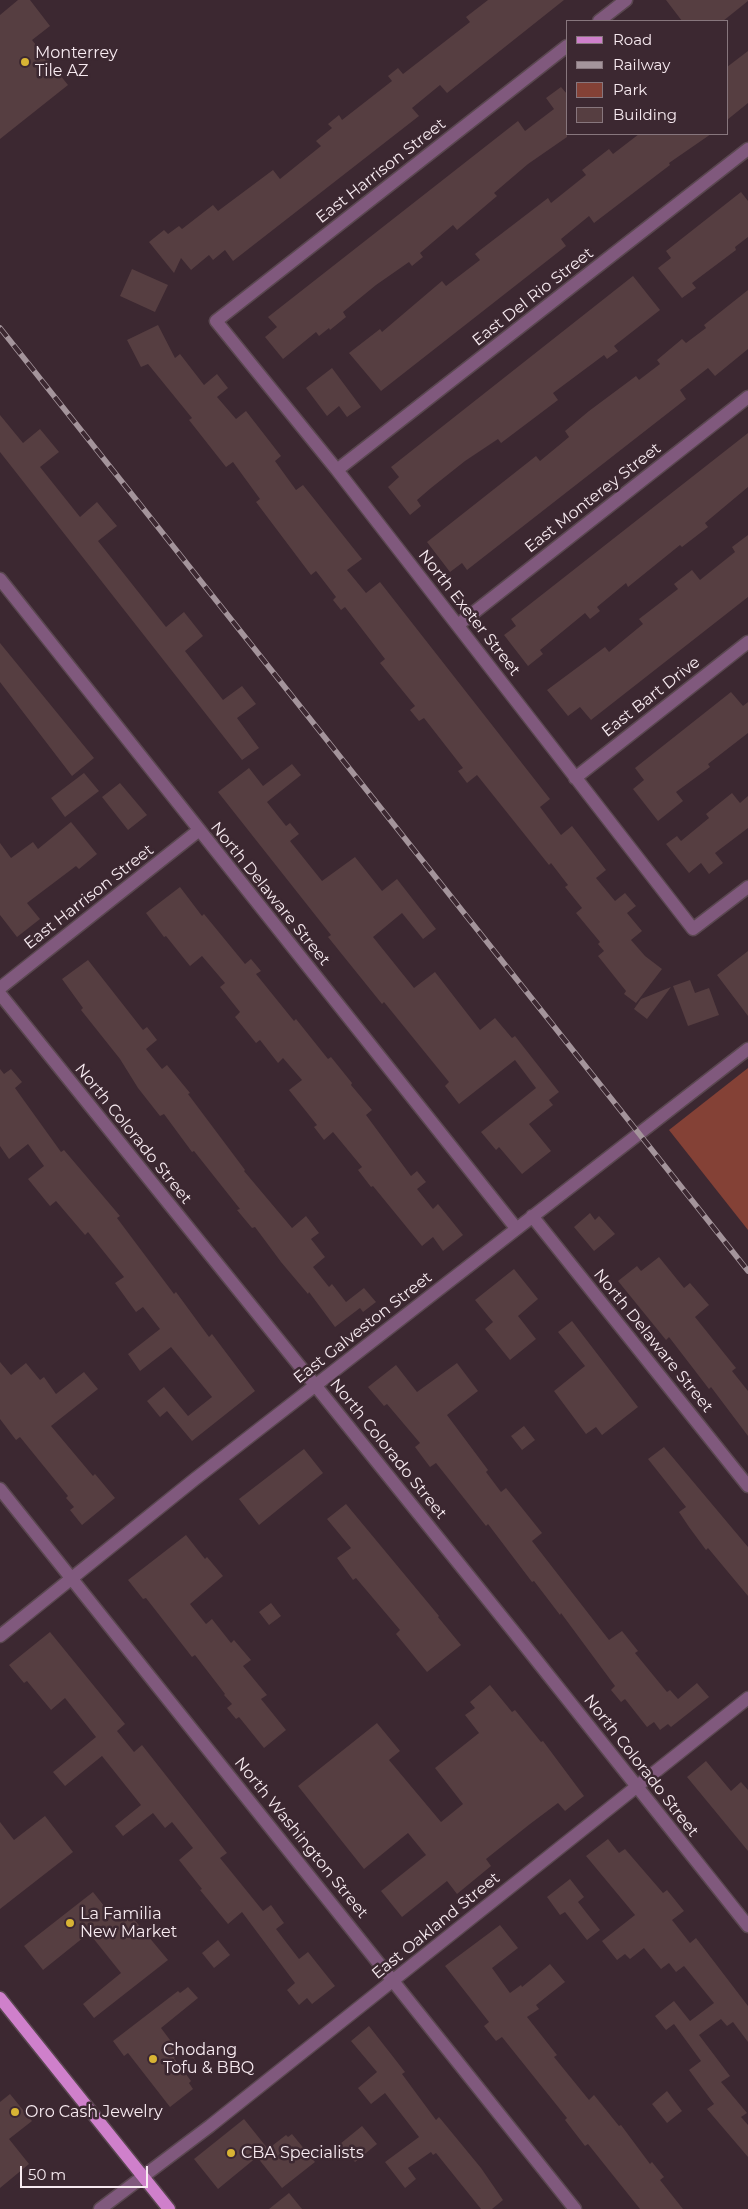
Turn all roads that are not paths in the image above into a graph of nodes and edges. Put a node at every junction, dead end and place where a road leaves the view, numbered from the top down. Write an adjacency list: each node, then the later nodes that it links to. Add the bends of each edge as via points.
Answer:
1 (626, 0): 2 (street)
2 (600, 20)
3 (566, 47): 5 (street, East Harrison Street)
4 (748, 149): 7 (street, East Del Rio Street)
5 (216, 321): 7 (street, North Exeter Street)
6 (748, 397): 9 (street, East Monterey Street)
7 (337, 470): 9 (street, North Exeter Street)
8 (0, 579): 12 (street, North Delaware Street)
9 (458, 625): 11 (street, North Exeter Street)
10 (748, 642): 11 (street, East Bart Drive)
11 (575, 778): 13 (street, North Exeter Street, via 693,929)
12 (198, 831): 14 (street, East Harrison Street); 18 (street, North Delaware Street)
13 (748, 887)
14 (0, 988)
15 (0, 994): 19 (street, North Colorado Street)
16 (748, 1049): 17 (street, East Galveston Street)
17 (532, 1216): 18 (street, East Galveston Street); 20 (street, North Delaware Street)
18 (516, 1228): 19 (street, East Galveston Street)
19 (315, 1386): 22 (street, East Galveston Street); 25 (street, North Colorado Street)
20 (748, 1486)
21 (0, 1489): 22 (street, North Washington Street)
22 (71, 1578): 23 (street, East Galveston Street); 27 (street, North Washington Street)
23 (0, 1636)
24 (748, 1698): 25 (street, East Oakland Street)
25 (637, 1787): 26 (street, North Colorado Street); 27 (street, East Oakland Street)
26 (748, 1926)
27 (394, 1980): 29 (street, East Oakland Street); 32 (street, North Washington Street)
28 (0, 1998): 29 (main road)
29 (142, 2176): 30 (street, East Oakland Street); 31 (main road)
30 (100, 2209)
31 (169, 2209)
32 (575, 2209)

